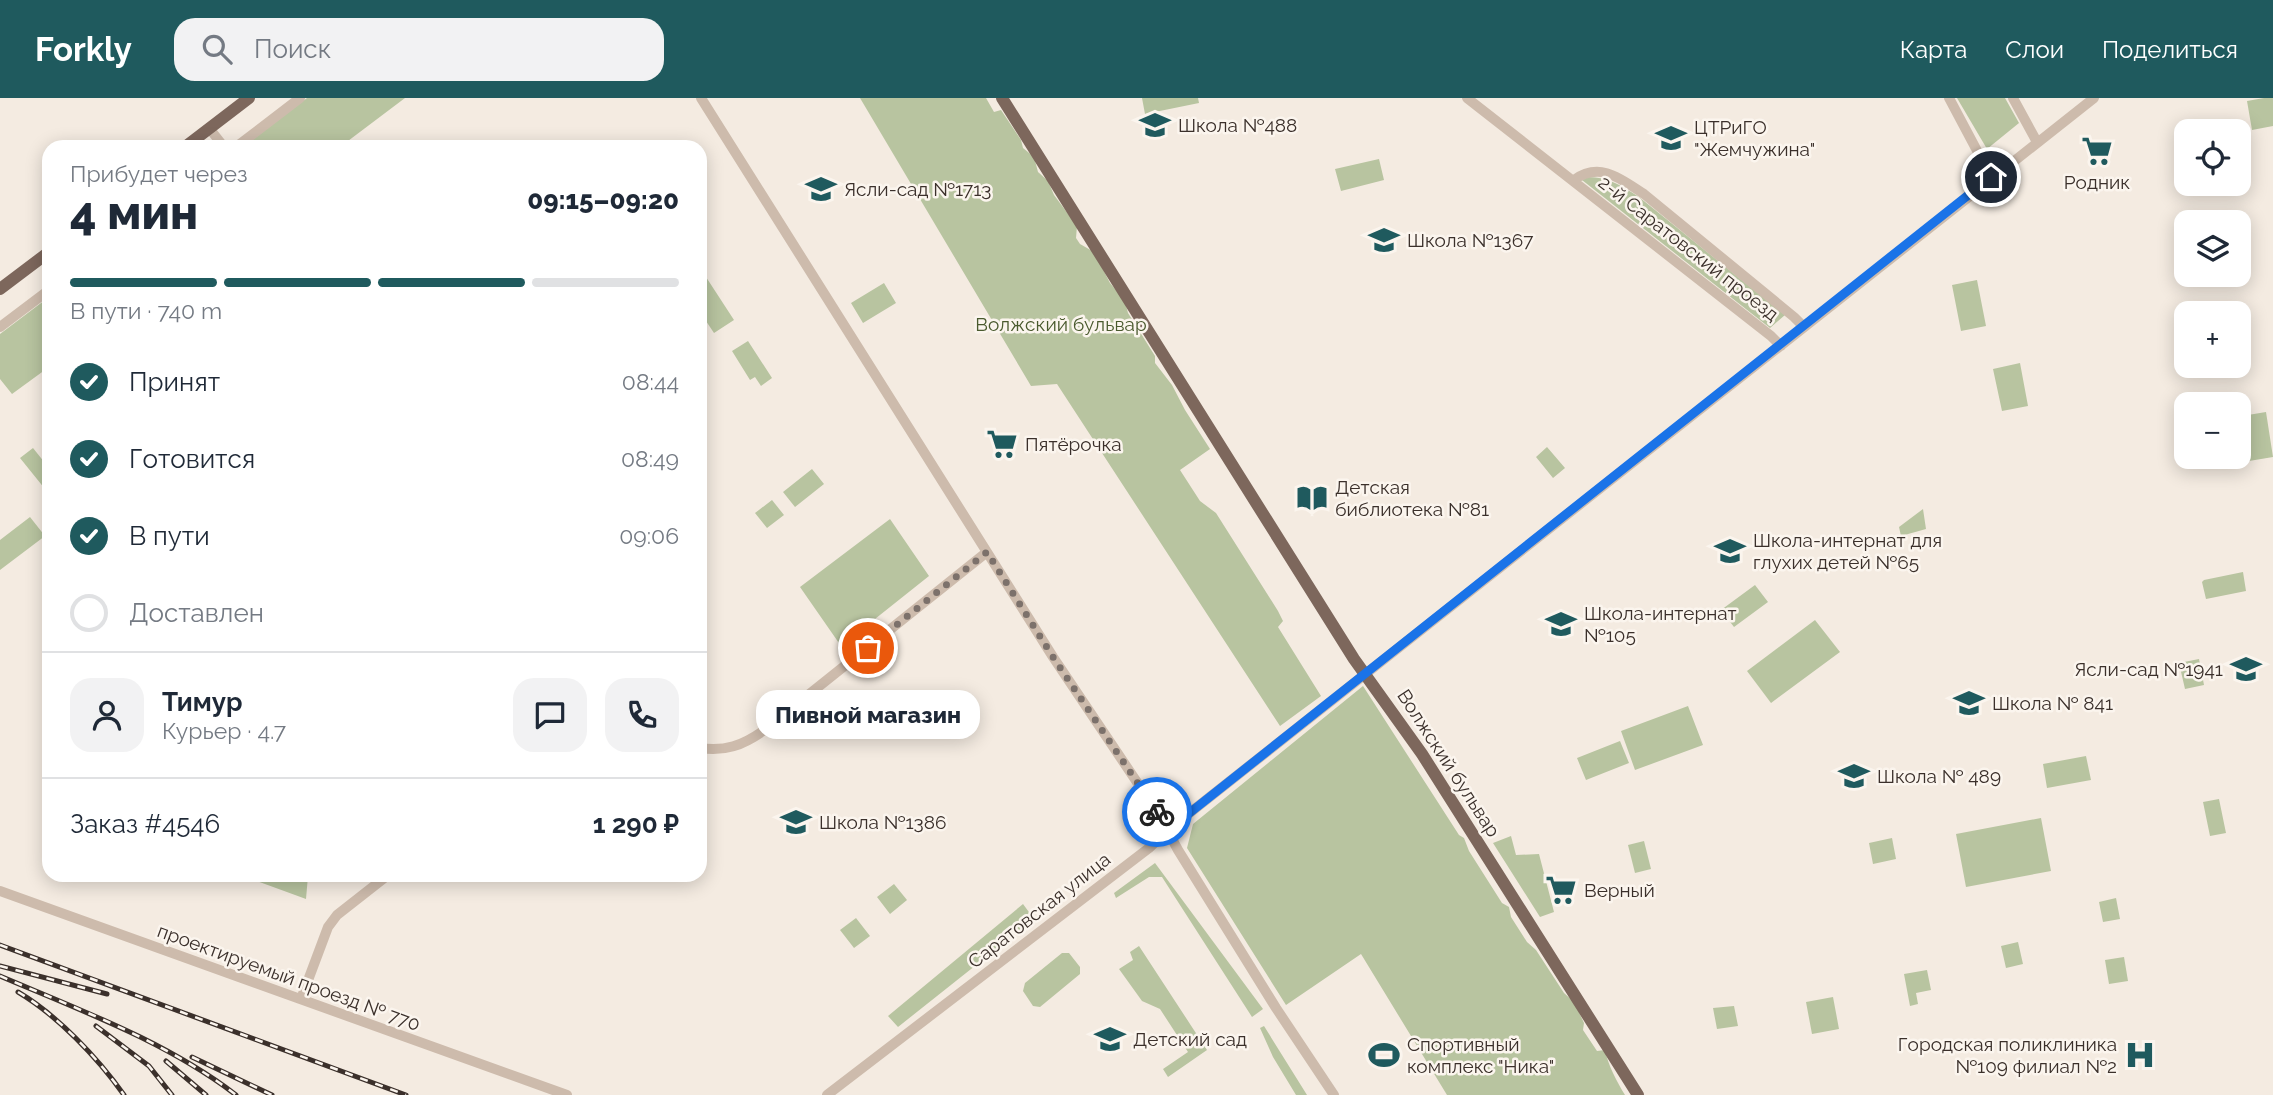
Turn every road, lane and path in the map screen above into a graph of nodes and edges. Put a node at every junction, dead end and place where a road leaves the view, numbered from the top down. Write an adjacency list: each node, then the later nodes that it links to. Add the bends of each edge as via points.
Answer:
1 (249, 98): 9 (main road)
2 (300, 98): 12 (street)
3 (701, 98): 22 (street)
4 (1002, 98): 23 (main road, Волжский бульвар)
5 (1468, 98): 15 (street, 2-й Саратовский проезд)
6 (1949, 98): 14 (street)
7 (2014, 98): 13 (street)
8 (2094, 98): 13 (street, Саратовская улица)
9 (209, 128): 10 (main road); 11 (street)
10 (194, 140)
11 (218, 140)
12 (245, 140)
13 (2037, 142): 14 (street, Саратовская улица)
14 (1991, 177): 20 (street, Саратовская улица)
15 (1574, 180): 20 (street, 2-й Саратовский проезд, via 1586,171 1620,178); 21 (street, 2-й Саратовский проезд)
16 (42, 256): 17 (main road)
17 (0, 289)
18 (42, 295): 19 (street)
19 (0, 327)
20 (1804, 327): 21 (street, Саратовская улица)
21 (1781, 346): 23 (street, Саратовская улица)
22 (987, 552): 24 (street, via 754,738 729,748); 25 (street)
23 (1366, 674): 25 (street, Саратовская улица); 32 (main road, Волжский бульвар, via 1422,754)
24 (707, 748)
25 (1168, 830): 30 (street, Саратовская улица); 31 (street)
26 (379, 882): 28 (street, via 328,927)
27 (0, 891): 28 (street, проектируемый проезд № 770)
28 (301, 999): 29 (street, проектируемый проезд № 770)
29 (567, 1095)
30 (827, 1095)
31 (1334, 1095)
32 (1638, 1095)

